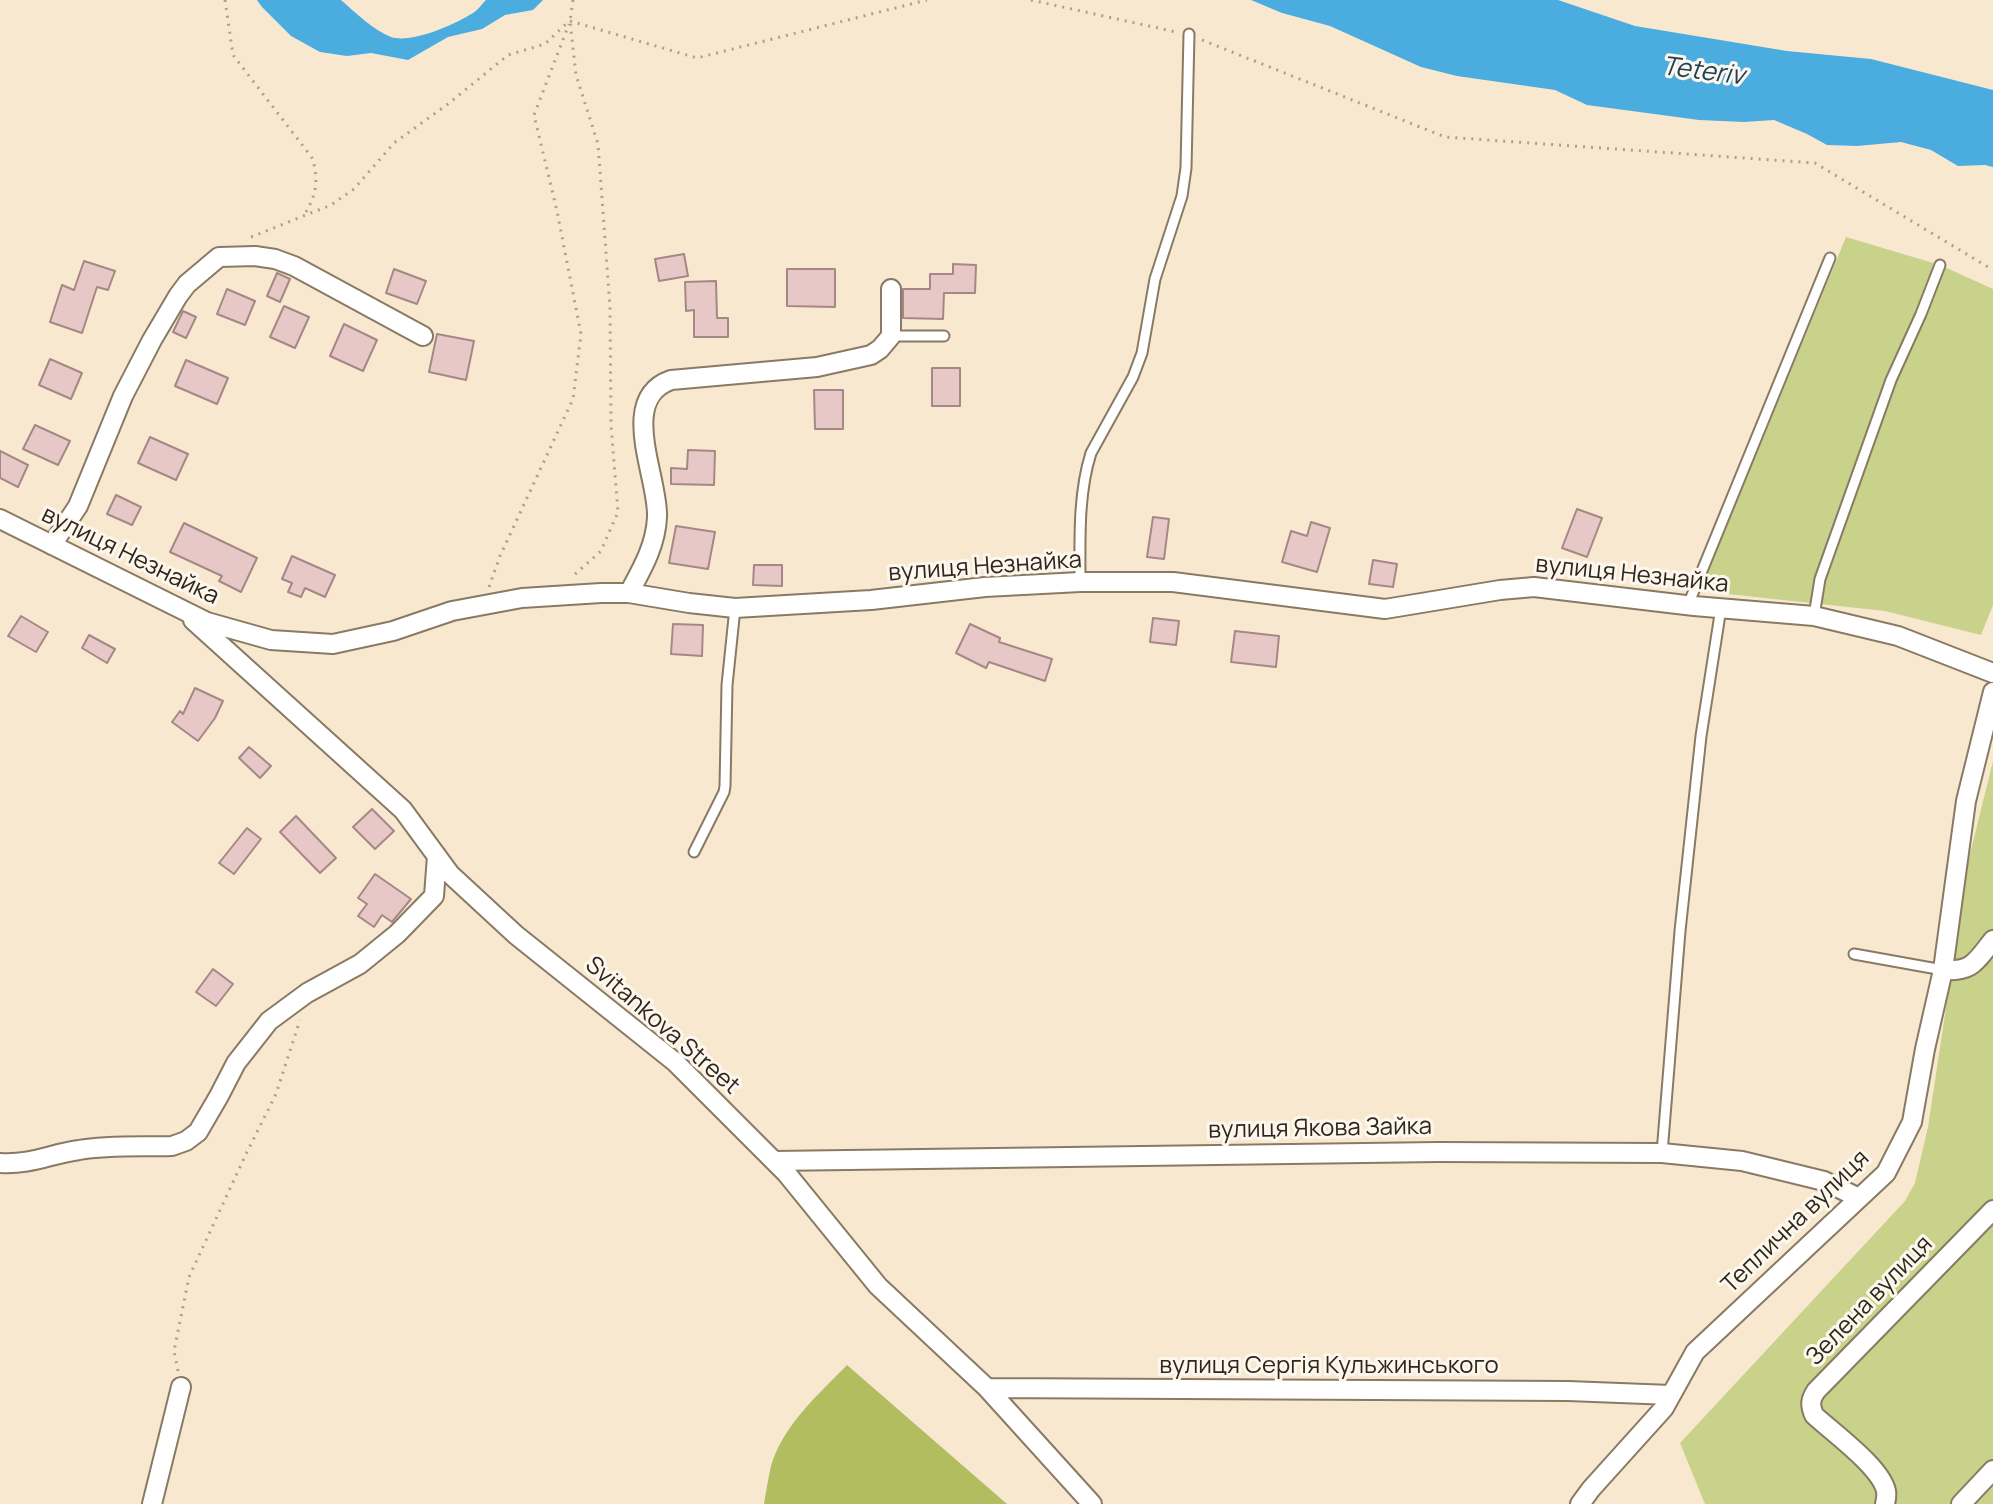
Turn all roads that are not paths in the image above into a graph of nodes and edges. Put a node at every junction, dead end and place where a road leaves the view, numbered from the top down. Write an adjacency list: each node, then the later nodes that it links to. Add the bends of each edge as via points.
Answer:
1 (1189, 34): 10 (lane, via 1182,196 1155,279 1142,353 1091,453)
2 (1830, 258): 12 (lane)
3 (1940, 265): 16 (lane, via 1891,380 1820,579)
4 (891, 289): 6 (street)
5 (423, 336): 9 (street, via 294,266 255,256 219,257 187,284 163,321 123,396 78,506)
6 (891, 336): 7 (lane); 11 (street, via 880,349 860,358 788,371 671,380 655,388 643,429 657,504 656,534)
7 (944, 336)
8 (0, 519): 9 (street, вулиця Незнайка)
9 (52, 545): 13 (street, вулиця Незнайка)
10 (1080, 582): 12 (street, вулиця Незнайка, via 1173,582 1385,609 1534,587); 14 (street, вулиця Незнайка)
11 (629, 593): 13 (street, вулиця Незнайка, via 552,595 482,605 333,644 271,640); 14 (street, вулиця Незнайка)
12 (1688, 605): 15 (street, вулиця Незнайка)
13 (178, 608): 20 (street, Svitankova Street, via 403,810)
14 (735, 608): 19 (lane, via 724,792)
15 (1721, 608): 16 (street, вулиця Незнайка); 24 (lane, via 1701,736)
16 (1814, 616): 17 (street, вулиця Незнайка, via 1898,636)
17 (1993, 673)
18 (1993, 692): 23 (street, Теплична вулиця, via 1966,801)
19 (694, 852)
20 (437, 856): 25 (street, Svitankova Street, via 516,935 675,1062); 26 (street, via 434,896 360,964 269,1021 236,1063 198,1132 186,1141)
21 (1993, 940): 23 (street, via 1966,969)
22 (1854, 954): 23 (lane)
23 (1943, 970): 27 (street, Теплична вулиця, via 1912,1122 1886,1173)
24 (1662, 1153): 25 (street, вулиця Якова Зайка); 27 (street, вулиця Якова Зайка, via 1742,1161 1824,1181)
25 (774, 1161): 30 (street, Svitankova Street, via 878,1286)
26 (0, 1163)
27 (1859, 1198): 31 (street, Теплична вулиця, via 1695,1352)
28 (1993, 1210): 36 (street, Зелена вулиця, via 1811,1399 1814,1415 1882,1481)
29 (181, 1387): 33 (street)
30 (987, 1388): 31 (street, вулиця Сергія Кульжинського); 34 (street, Svitankova Street)
31 (1671, 1395): 35 (street, Теплична вулиця)
32 (1993, 1470): 37 (street)
33 (152, 1504)
34 (1092, 1504)
35 (1580, 1504)
36 (1885, 1504)
37 (1961, 1504)

